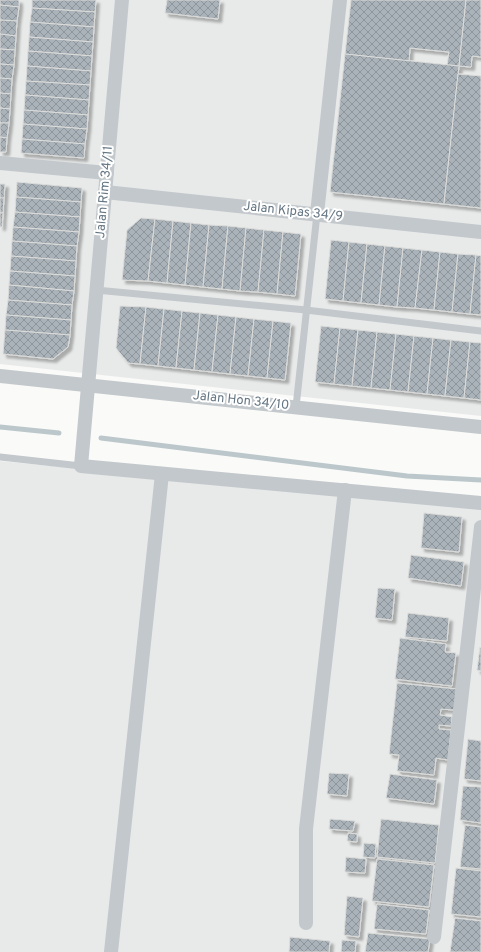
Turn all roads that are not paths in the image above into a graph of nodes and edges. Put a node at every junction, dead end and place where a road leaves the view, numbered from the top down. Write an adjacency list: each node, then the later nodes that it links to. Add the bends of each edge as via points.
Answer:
1 (122, 0): 4 (street, Jalan Rim 34/11)
2 (340, 0): 6 (street)
3 (0, 163): 4 (street)
4 (107, 173): 5 (street, Jalan Rim 34/11)
5 (105, 192): 6 (street, Jalan Kipas 34/9); 8 (street, Jalan Rim 34/11)
6 (317, 214): 7 (street, Jalan Kipas 34/9); 9 (lane)
7 (481, 232)
8 (96, 290): 9 (lane); 12 (street, Jalan Rim 34/11)
9 (306, 310): 10 (lane); 13 (lane)
10 (481, 331)
11 (0, 376): 12 (street, Jalan Hon 34/10)
12 (88, 385): 13 (street, Jalan Hon 34/10); 16 (street, Jalan Rim 34/11)
13 (296, 407): 14 (street, Jalan Hon 34/10)
14 (481, 427)
15 (0, 457): 16 (lane)
16 (81, 466): 17 (street)
17 (162, 474): 18 (street); 23 (street)
18 (345, 490): 19 (street); 21 (street, via 306,829)
19 (481, 503)
20 (481, 527): 22 (street)
21 (306, 923)
22 (434, 937)
23 (111, 952)

